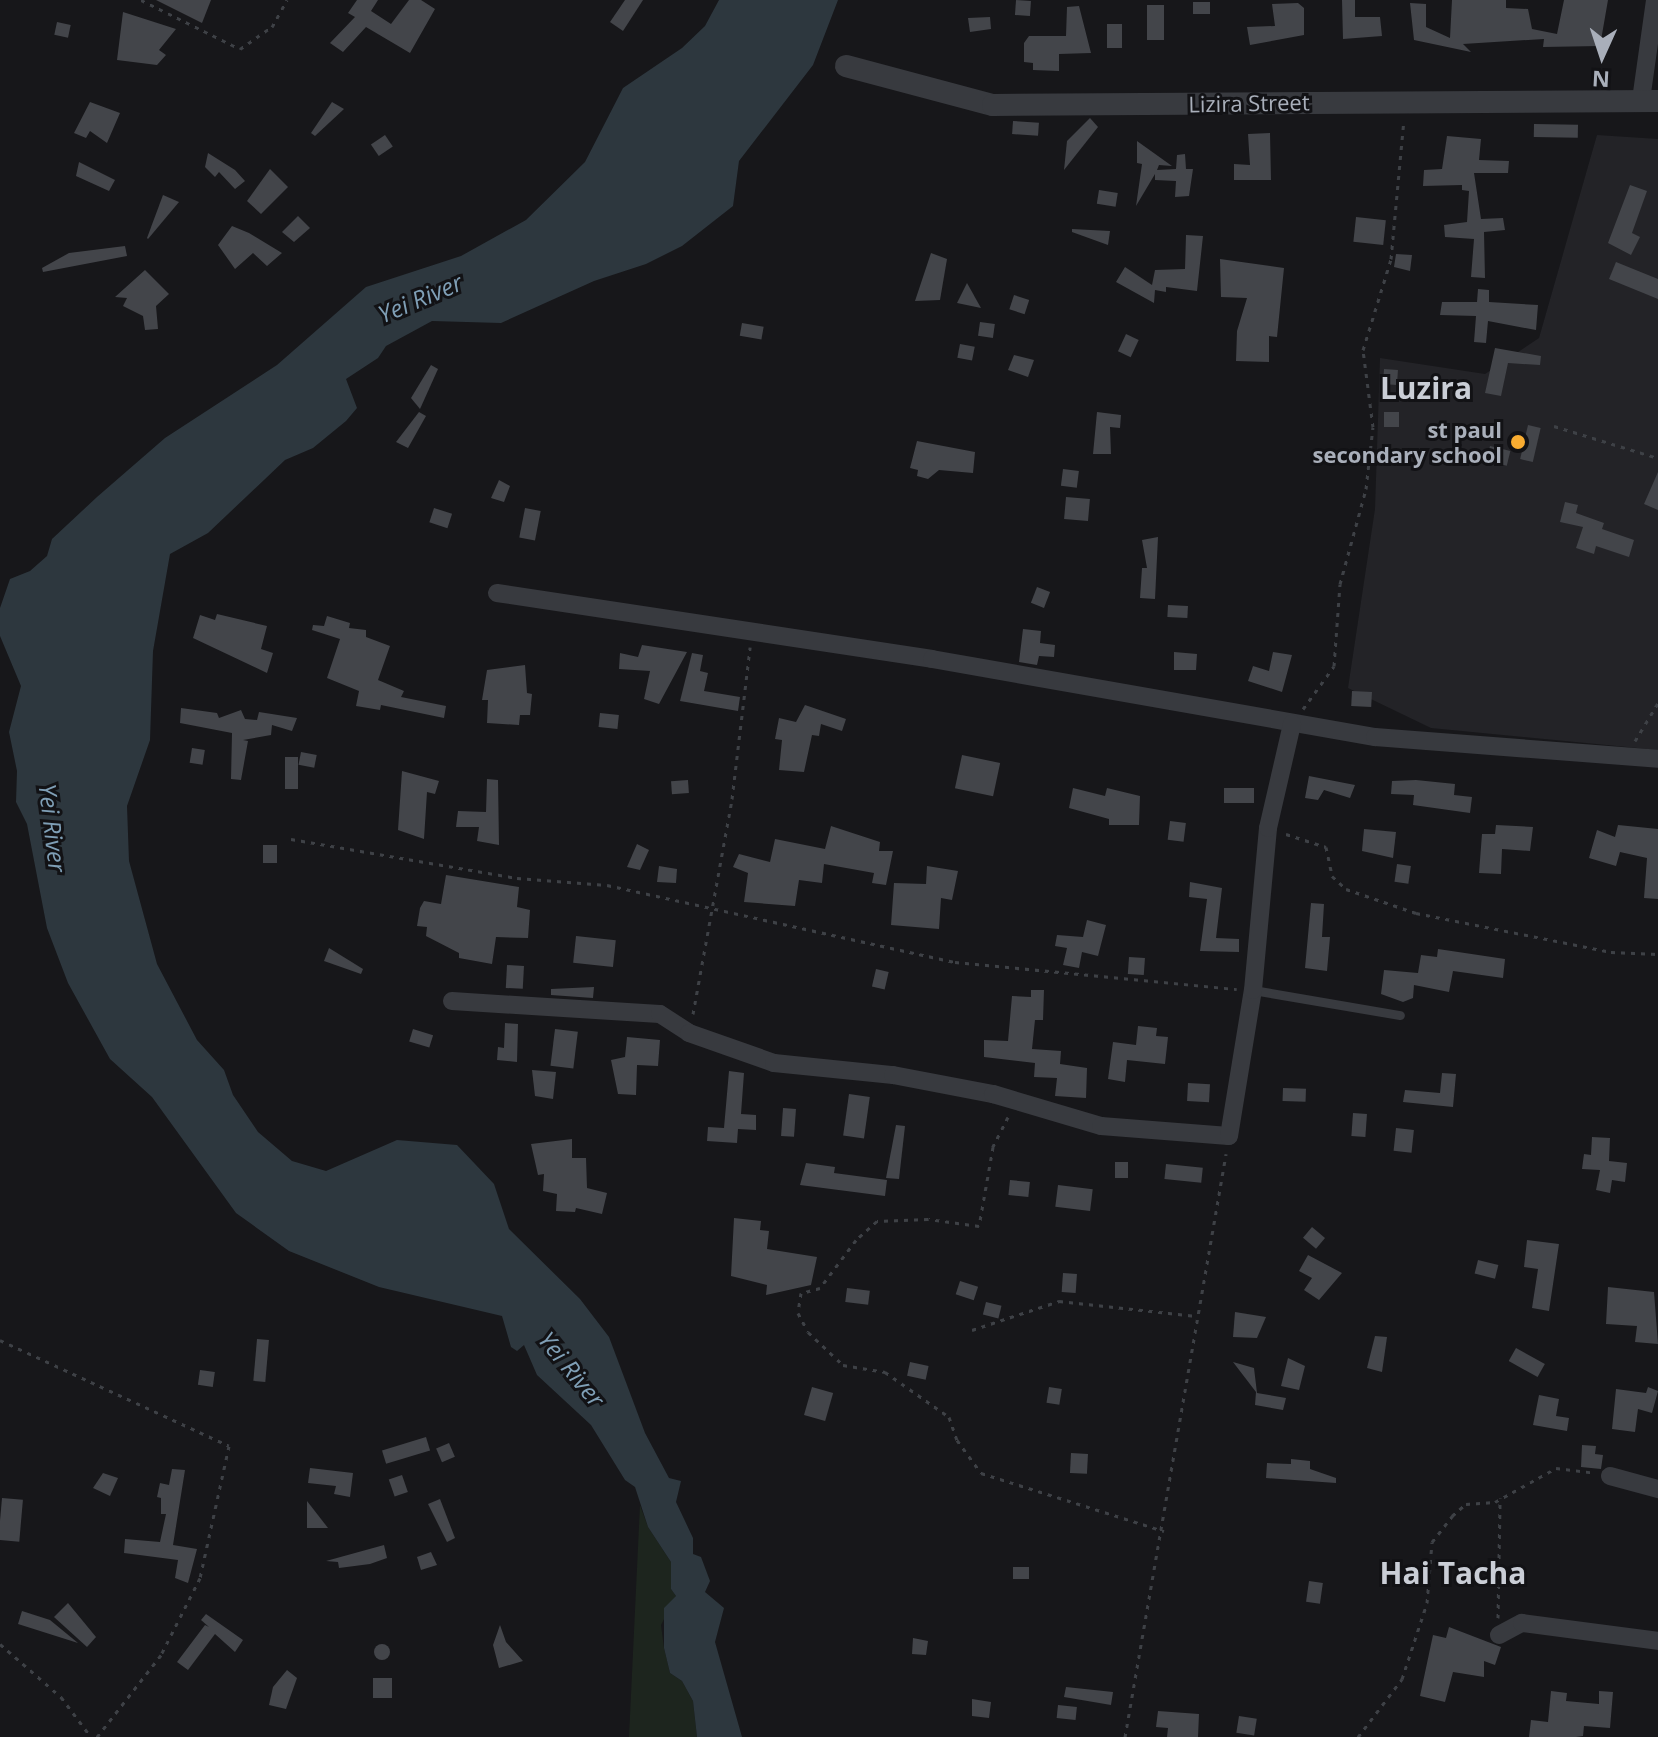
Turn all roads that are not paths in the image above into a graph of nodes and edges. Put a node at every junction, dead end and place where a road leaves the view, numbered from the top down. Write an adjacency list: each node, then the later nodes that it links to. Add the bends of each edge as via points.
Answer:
1 (1655, 0): 3 (street)
2 (846, 66): 3 (street, Lizira Street, via 993,105)
3 (1650, 100)
4 (497, 593): 5 (street, via 1138,692)
5 (1292, 724): 6 (street, via 1375,737); 7 (street, via 1268,828)
6 (1658, 759)
7 (1253, 990): 8 (street, via 1229,1136 1101,1126 993,1094 893,1075 774,1063 689,1033 660,1014); 9 (lane)
8 (452, 1001)
9 (1400, 1015)
10 (1610, 1476): 11 (street)
11 (1658, 1489)
12 (1499, 1635): 13 (street, via 1522,1623)
13 (1658, 1641)

